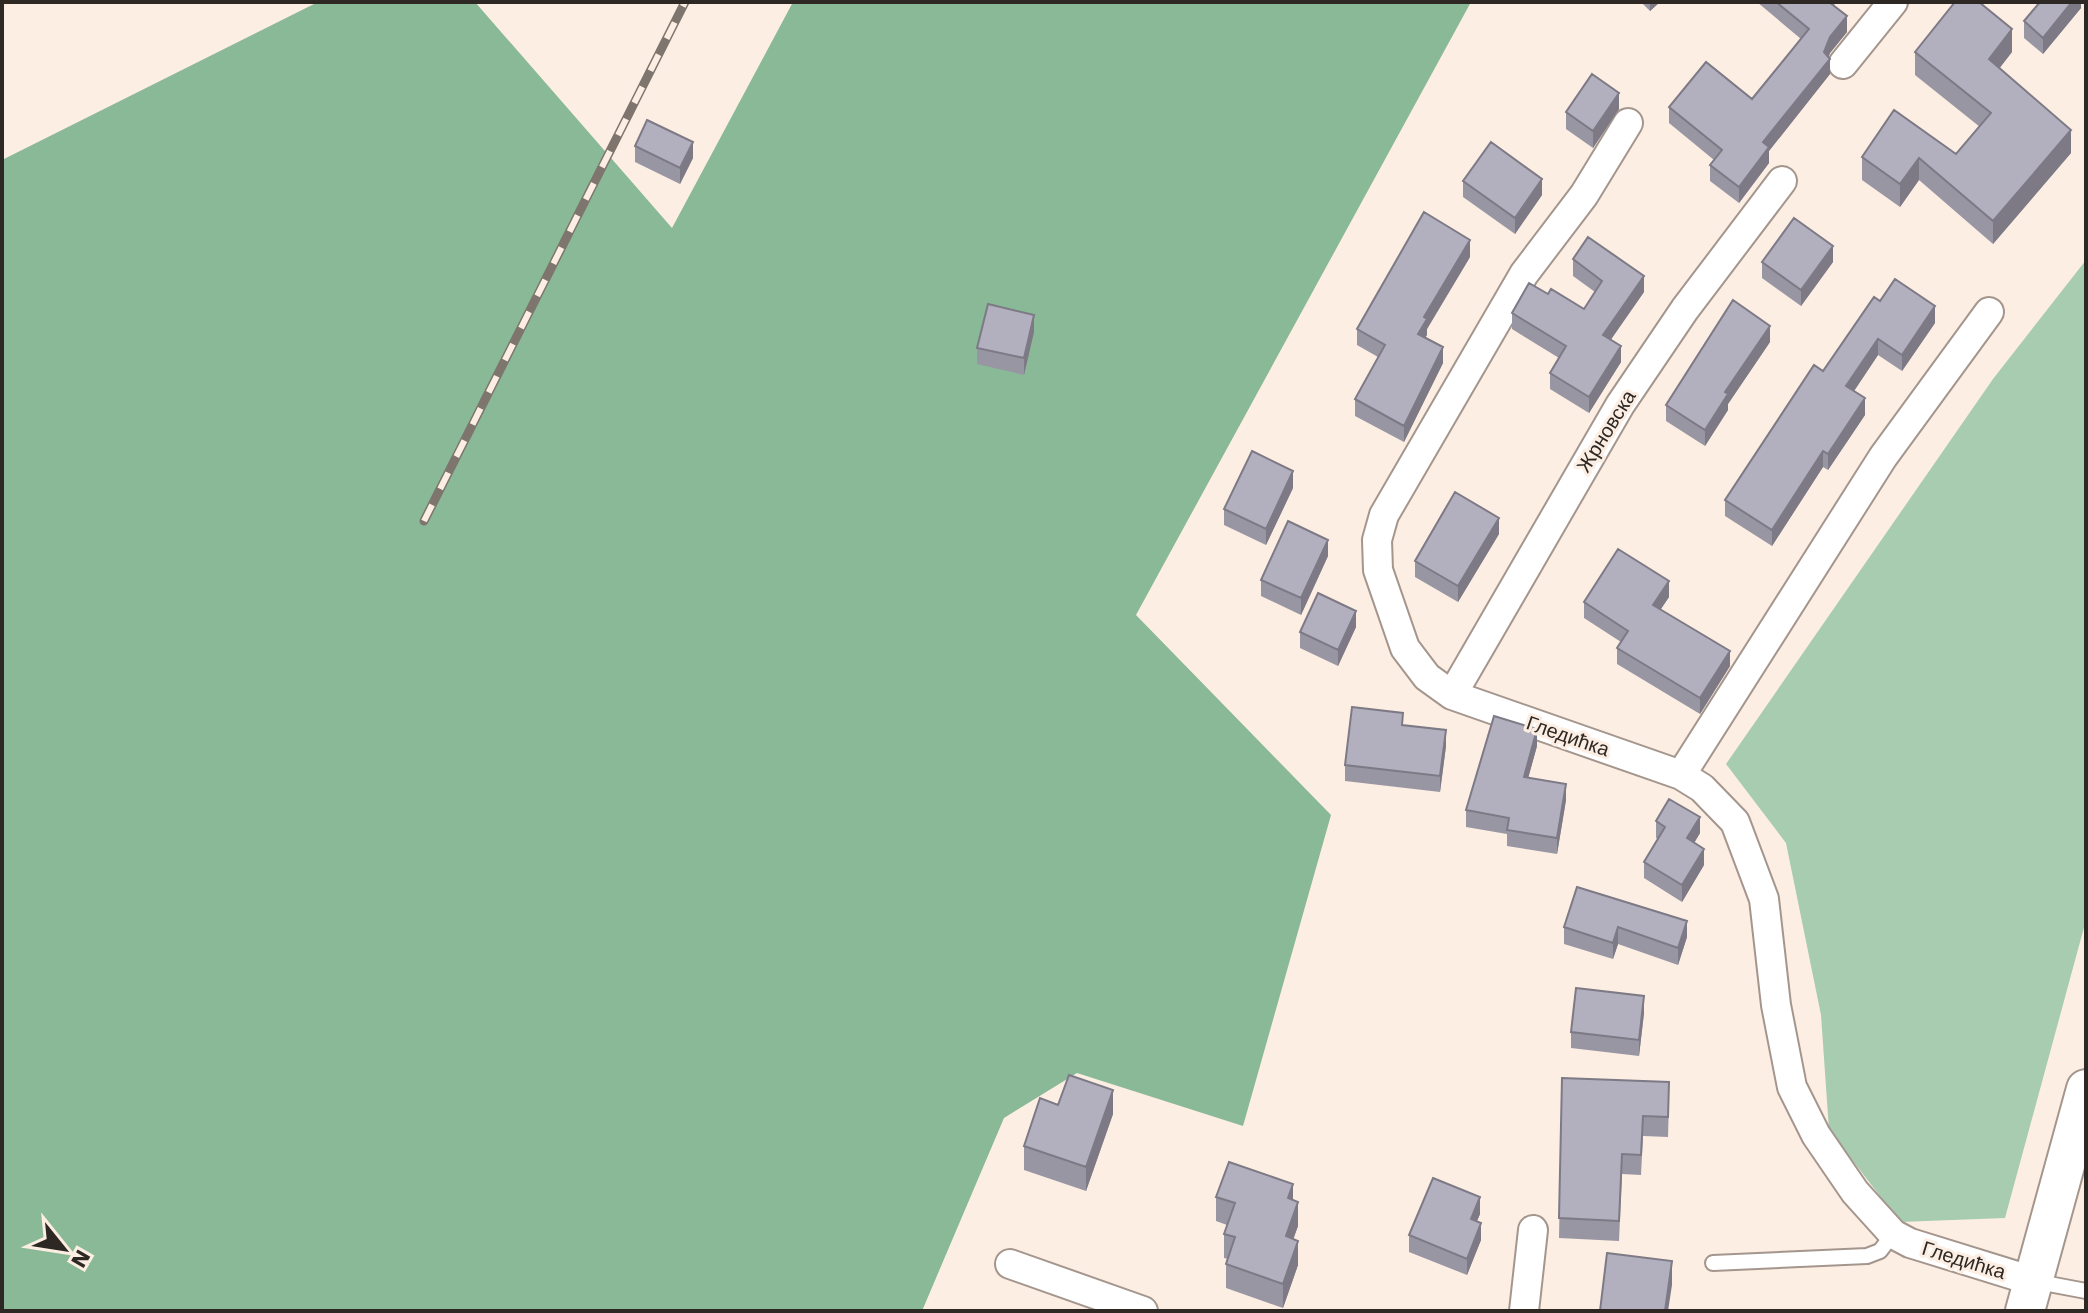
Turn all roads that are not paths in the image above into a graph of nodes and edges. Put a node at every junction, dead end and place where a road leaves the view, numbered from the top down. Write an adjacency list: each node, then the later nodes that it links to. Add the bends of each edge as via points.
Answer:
1 (1893, 2): 2 (street)
2 (1843, 64)
3 (1628, 123): 6 (street, Гледићка, via 1584,195 1524,274 1380,526 1378,570 1405,648 1427,677)
4 (1782, 181): 6 (street, Жрновска, via 1620,405)
5 (1989, 312): 7 (street, via 1883,457)
6 (1452, 695): 7 (street, Гледићка)
7 (1681, 775): 10 (street, Гледићка, via 1722,806 1748,850 1764,899 1788,1076 1802,1111 1836,1166)
8 (2086, 1089): 14 (main road)
9 (1533, 1230): 16 (street)
10 (1893, 1234): 11 (lane, via 1880,1251 1867,1256); 14 (street, Гледићка)
11 (1713, 1263)
12 (1010, 1264): 15 (street)
13 (2086, 1291): 14 (lane)
14 (2029, 1296)
15 (1143, 1311)
16 (1524, 1311)

